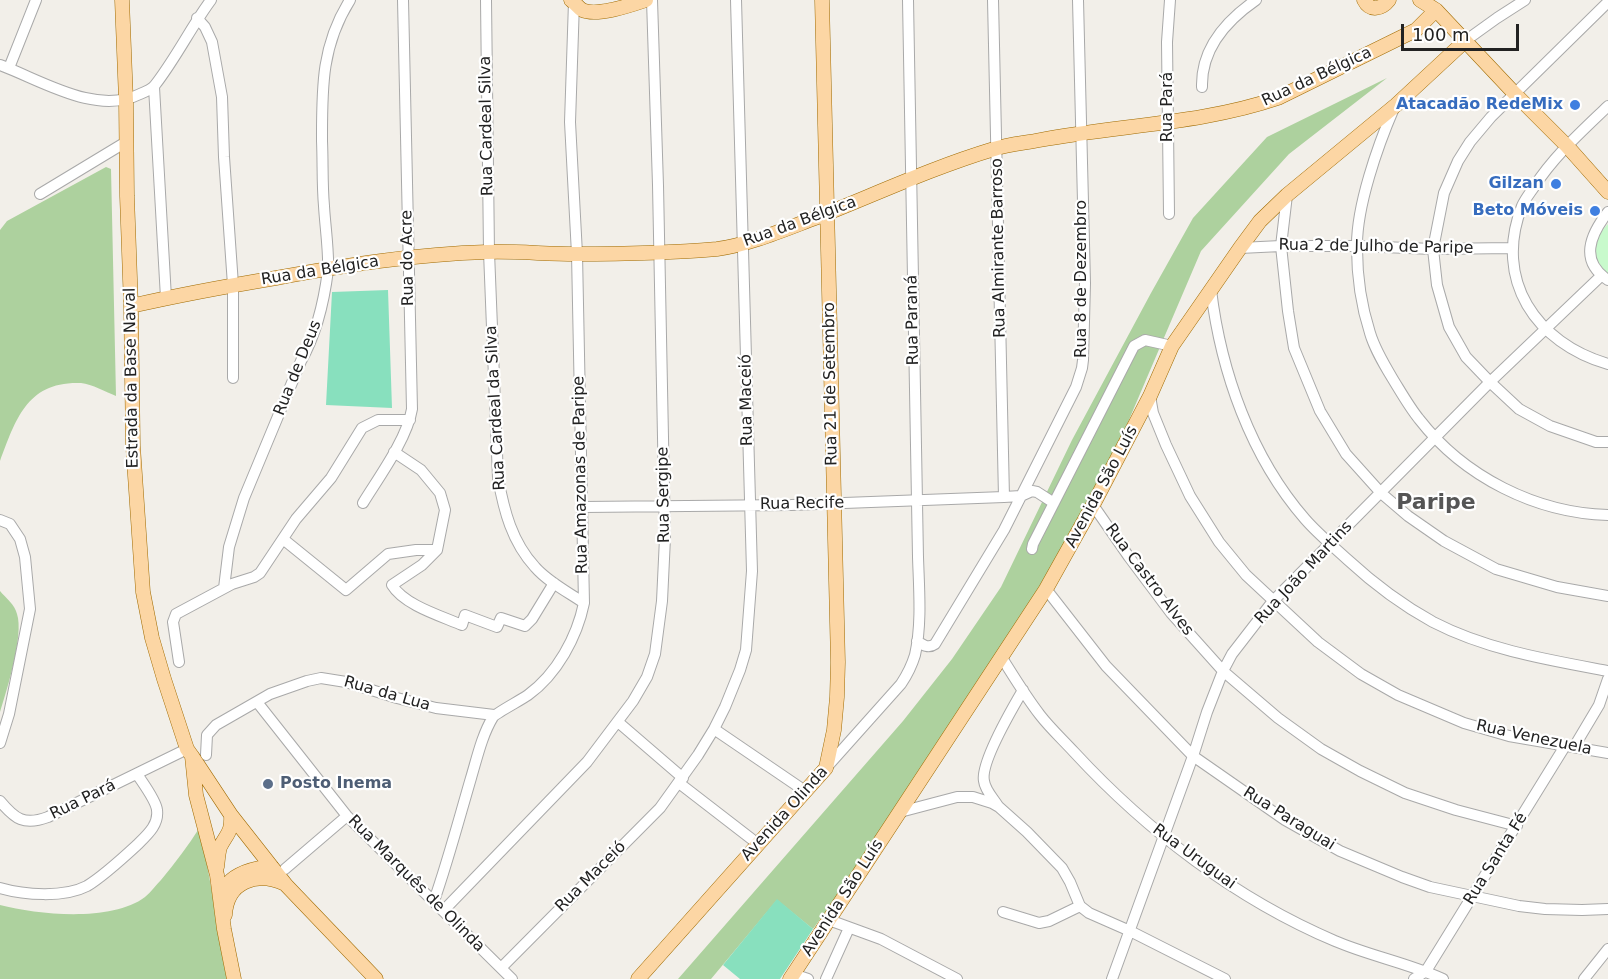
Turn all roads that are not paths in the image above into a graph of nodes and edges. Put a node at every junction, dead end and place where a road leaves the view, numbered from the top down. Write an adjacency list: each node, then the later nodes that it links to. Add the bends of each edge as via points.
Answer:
1 (36, 0): 25 (street)
2 (122, 0): 29 (main road, Estrada da Base Naval)
3 (211, 0): 23 (street)
4 (350, 0): 58 (street, Rua de Deus, via 337,23 324,66 323,195)
5 (404, 0): 57 (street, Rua do Acre)
6 (486, 0): 54 (street, Rua Cardeal Silva)
7 (645, 0): 20 (main road, via 599,12 583,10)
8 (652, 0): 55 (street, Rua Sergipe)
9 (736, 0): 48 (street, Rua Maceió)
10 (822, 0): 45 (main road, Rua 21 de Setembro)
11 (908, 0): 39 (street, Rua Paraná)
12 (993, 0): 38 (street, Rua Almirante Barroso)
13 (1078, 0): 34 (street, Rua 8 de Dezembro)
14 (1170, 0): 32 (street, Rua Pará)
15 (1256, 0): 27 (street, via 1221,31 1209,52)
16 (1363, 0): 17 (main road, via 1376,9)
17 (1389, 0)
18 (1420, 0): 22 (main road)
19 (1525, 0): 24 (street)
20 (572, 1): 56 (street, Rua Amazonas de Paripe, via 570,122)
21 (1608, 2): 28 (street)
22 (1436, 10): 24 (main road); 32 (main road, Rua da Bélgica, via 1416,30 1278,98 1238,110)
23 (197, 18): 26 (street); 60 (street, via 212,42 222,97)
24 (1465, 41): 28 (main road); 30 (main road, Avenida São Luís)
25 (4, 67): 29 (street, via 93,100)
26 (154, 87): 29 (street); 62 (street)
27 (1202, 87)
28 (1515, 94): 37 (main road); 53 (street, via 1491,117 1458,161 1444,193)
29 (126, 100): 36 (main road, Estrada da Base Naval)
30 (1396, 105): 33 (main road, Avenida São Luís); 35 (street)
31 (1608, 106): 37 (street)
32 (1167, 122): 34 (main road, Rua da Bélgica); 46 (street, Rua Pará)
33 (1375, 123): 35 (street); 42 (main road, Avenida São Luís)
34 (1082, 132): 38 (main road, Rua da Bélgica); 75 (street, Rua 8 de Dezembro, via 1082,368)
35 (1383, 136): 50 (street, via 1364,196)
36 (126, 142): 41 (street); 63 (main road, Estrada da Base Naval)
37 (1566, 146): 40 (main road); 52 (street, via 1522,205)
38 (997, 148): 39 (main road, Rua da Bélgica); 76 (street, Rua Almirante Barroso)
39 (910, 180): 45 (main road, Rua da Bélgica); 77 (street, Rua Paraná)
40 (1608, 192)
41 (40, 194)
42 (1287, 195): 43 (main road, Avenida São Luís); 47 (street)
43 (1270, 211): 47 (street); 51 (main road, Avenida São Luís)
44 (1608, 212): 59 (street, via 1590,242 1592,261)
45 (828, 213): 48 (main road, Rua da Bélgica); 80 (main road, Rua 21 de Setembro)
46 (1169, 214)
47 (1284, 227): 49 (street)
48 (742, 243): 55 (main road, Rua da Bélgica); 83 (street, Rua Maceió)
49 (1281, 246): 50 (street, Rua 2 de Julho de Paripe); 51 (street, Rua 2 de Julho de Paripe); 74 (street, via 1294,348 1306,378 1346,454)
50 (1357, 246): 53 (street, Rua 2 de Julho de Paripe); 71 (street, via 1360,292 1370,333 1402,394)
51 (1240, 248): 61 (main road, Avenida São Luís)
52 (1511, 248): 53 (street, Rua 2 de Julho de Paripe); 64 (street, via 1520,291)
53 (1433, 249): 68 (street, via 1437,285 1449,327 1466,357)
54 (489, 252): 56 (main road, Rua da Bélgica); 57 (main road, Rua da Bélgica); 91 (street, Rua Cardeal da Silva, via 502,502 522,551)
55 (660, 252): 56 (main road, Rua da Bélgica); 82 (street, Rua Sergipe)
56 (577, 254): 84 (street, Rua Amazonas de Paripe)
57 (408, 257): 58 (main road, Rua da Bélgica); 70 (street, Rua do Acre)
58 (328, 268): 60 (main road, Rua da Bélgica); 92 (street, Rua de Deus, via 311,343 242,506 229,546)
59 (1605, 278): 64 (street, Rua João Martins)
60 (233, 285): 62 (main road, Rua da Bélgica); 67 (street)
61 (1210, 290): 65 (main road, Avenida São Luís); 88 (street, via 1223,354 1241,412 1279,483 1305,519)
62 (166, 298): 63 (main road, Rua da Bélgica)
63 (131, 306): 110 (main road, Estrada da Base Naval, via 133,446 143,592 164,679)
64 (1545, 330): 66 (street, via 1565,346); 68 (street, Rua João Martins)
65 (1172, 346): 69 (main road, Avenida São Luís); 79 (street, via 1145,340 1134,346)
66 (1608, 364)
67 (233, 378)
68 (1490, 382): 71 (street, Rua João Martins); 72 (street, via 1519,409 1550,426 1596,442)
69 (1150, 396): 81 (main road, Avenida São Luís); 95 (street, Rua Venezuela, via 1153,413 1190,496 1219,542)
70 (410, 420): 73 (street, Rua do Acre); 87 (street, via 378,420 362,428 332,478)
71 (1435, 437): 74 (street, Rua João Martins); 85 (street, via 1480,475 1541,505)
72 (1608, 442)
73 (394, 452): 78 (street, Rua do Acre); 90 (street, via 421,470 440,493 445,516)
74 (1381, 493): 88 (street, Rua João Martins); 94 (street, via 1444,541 1496,568 1557,588)
75 (1021, 496): 76 (street, Rua Recife); 79 (street, Rua Recife, via 1037,492); 97 (street, Rua 8 de Dezembro, via 934,644 926,646)
76 (1004, 497): 77 (street, Rua Recife)
77 (916, 501): 80 (street, Rua Recife); 97 (street, Rua Paraná)
78 (363, 503)
79 (1054, 503): 89 (street)
80 (834, 504): 83 (street, Rua Recife); 113 (main road, Rua 21 de Setembro, via 837,697)
81 (1093, 505): 93 (main road, Avenida São Luís); 100 (street, Rua Castro Alves, via 1171,614)
82 (664, 506): 83 (street, Rua Recife); 84 (street, Rua Recife); 106 (street, Rua Sergipe, via 665,566 655,654 647,677)
83 (749, 506): 107 (street, Rua Maceió, via 752,571 746,650)
84 (583, 507): 96 (street, Rua Amazonas de Paripe)
85 (1608, 515)
86 (0, 520): 108 (street, via 10,524 26,557 30,609)
87 (283, 539): 90 (street, via 346,590 388,554); 92 (street, via 260,573)
88 (1330, 544): 95 (street, Rua João Martins); 101 (street, via 1368,579 1433,622 1513,652)
89 (1032, 549)
90 (437, 550): 91 (street, via 392,585 413,604 462,625 465,615 497,627 501,618 525,626)
91 (554, 583): 96 (street, Rua Cardeal da Silva)
92 (224, 588): 99 (street, via 174,617)
93 (1046, 589): 98 (main road, Avenida São Luís); 112 (street, Rua Paraguai, via 1106,666)
94 (1608, 596)
95 (1273, 601): 100 (street, Rua João Martins); 109 (street, Rua Venezuela, via 1327,649 1398,695 1464,723 1509,736)
96 (584, 603): 105 (street, Rua Amazonas de Paripe, via 574,636 542,683)
97 (917, 641): 113 (street, Avenida Olinda, via 909,672 901,684)
98 (1002, 658): 103 (street, Rua Uruguai); 119 (main road, Avenida São Luís)
99 (179, 662)
100 (1223, 671): 112 (street, Rua João Martins); 122 (street, Rua Castro Alves, via 1278,718 1360,771 1405,793)
101 (1608, 671)
102 (1608, 679): 109 (street, Rua Santa Fé, via 1599,705)
103 (1023, 690): 118 (street, via 984,773 984,782); 123 (street, Rua Uruguai, via 1085,764)
104 (257, 702): 105 (street, Rua da Lua, via 321,678 346,681 436,708); 110 (street, Rua da Lua, via 211,728); 121 (street, Rua Marquês de Olinda)
105 (494, 715): 130 (street)
106 (618, 722): 115 (street); 133 (street, Rua Sergipe, via 588,762)
107 (714, 729): 115 (street, Rua Maceió); 116 (street)
108 (0, 743)
109 (1569, 746): 111 (street, Rua Venezuela); 122 (street, Rua Santa Fé)
110 (195, 753): 114 (street, Rua Pará); 120 (main road); 126 (main road, via 195,795)
111 (1608, 753)
112 (1193, 756): 123 (street, Rua João Martins); 129 (street, Rua Paraguai, via 1285,820 1340,851 1430,887)
113 (826, 768): 116 (main road, Avenida Olinda)
114 (136, 774): 117 (street, Rua Pará, via 37,821 21,820); 128 (street, Rua Pará, via 157,814 152,830 124,858 86,886 58,894)
115 (681, 780): 124 (street); 141 (street, Rua Maceió, via 660,808)
116 (805, 791): 124 (main road, Avenida Olinda)
117 (0, 801)
118 (999, 807): 119 (street, via 973,797 957,797); 131 (street, via 1062,868)
119 (900, 812): 136 (main road, Avenida São Luís)
120 (231, 815): 125 (main road); 126 (main road, via 231,829 218,855)
121 (347, 816): 125 (street); 130 (street, Rua Marquês de Olinda)
122 (1517, 826): 129 (street, Rua Santa Fé)
123 (1164, 836): 139 (street, Rua João Martins); 142 (street, Rua Uruguai, via 1232,886 1281,915)
124 (758, 844): 147 (main road, Avenida Olinda)
125 (278, 867): 127 (main road); 134 (main road, via 239,874 223,890)
126 (217, 875): 134 (main road)
127 (286, 885): 138 (main road, via 267,878 238,886 226,905); 145 (main road)
128 (0, 888)
129 (1472, 896): 132 (street, Rua Paraguai, via 1545,909); 142 (street, Rua Santa Fé)
130 (434, 902): 133 (street, Rua Marquês de Olinda)
131 (1080, 906): 135 (street, via 1039,923); 139 (street)
132 (1608, 909)
133 (443, 911): 141 (street, Rua Marquês de Olinda)
134 (222, 912): 138 (main road)
135 (1003, 912)
136 (829, 920): 137 (street); 143 (main road, Avenida São Luís)
137 (849, 928): 149 (street); 150 (street, via 881,939)
138 (224, 929): 144 (main road)
139 (1130, 931): 151 (street, Rua João Martins); 152 (street)
140 (1608, 949): 154 (street)
141 (501, 968): 146 (street, Rua Marquês de Olinda)
142 (1420, 976): 153 (street, Rua Uruguai)
143 (791, 977): 148 (street)
144 (234, 979)
145 (376, 979)
146 (512, 979)
147 (638, 979)
148 (808, 979)
149 (826, 979)
150 (957, 979)
151 (1112, 979)
152 (1225, 979)
153 (1443, 979)
154 (1584, 979)

